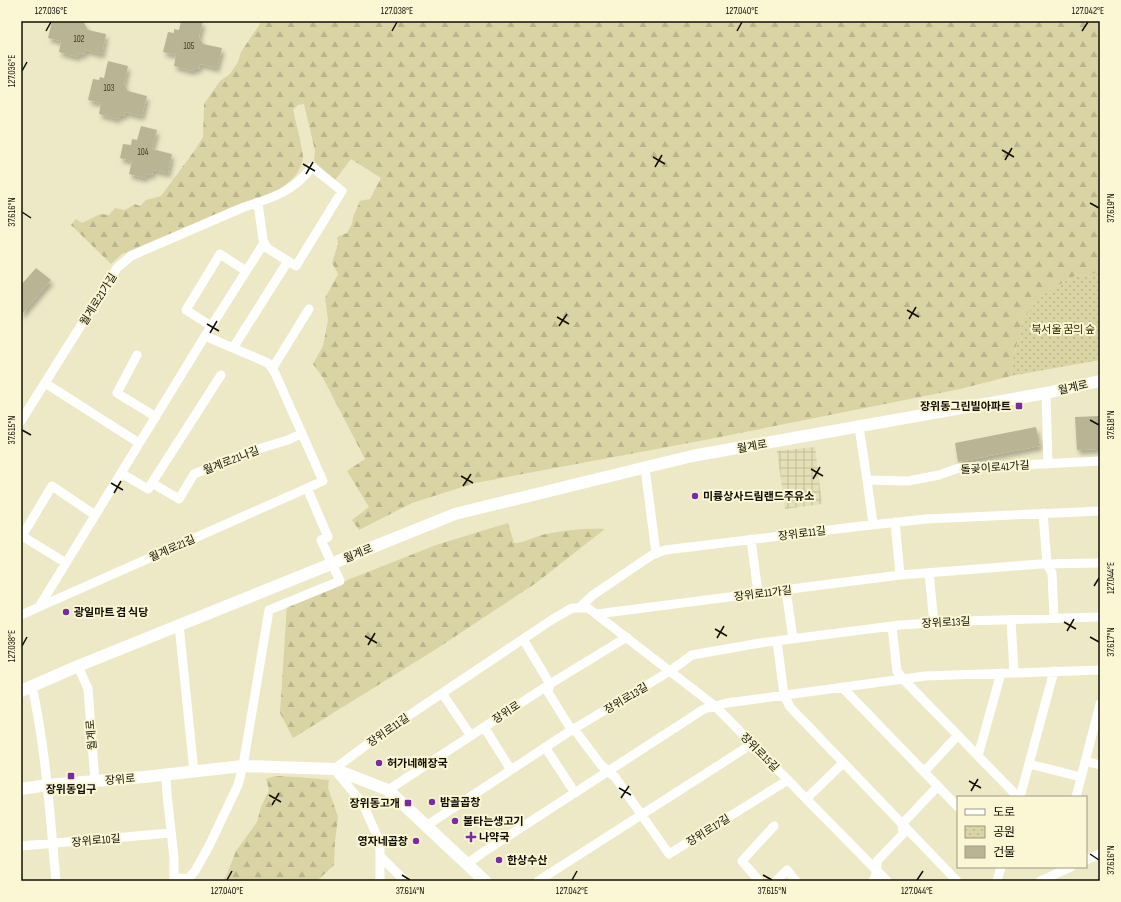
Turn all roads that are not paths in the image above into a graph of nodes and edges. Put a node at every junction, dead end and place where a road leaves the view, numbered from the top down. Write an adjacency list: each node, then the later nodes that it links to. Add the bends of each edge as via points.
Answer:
1 (258, 203): 2 (street); 3 (street, 월계로21가길, via 294,186 312,167 342,191 296,266); 13 (street, 월계로21가길, via 132,256 117,268)
2 (264, 243): 3 (street, via 267,248); 4 (street)
3 (288, 261): 8 (street)
4 (246, 271): 6 (street); 6 (street, via 220,254 186,310)
5 (309, 308): 10 (street)
6 (211, 326): 7 (street)
7 (205, 336): 8 (street); 15 (street)
8 (233, 348): 10 (street, via 268,363)
9 (137, 355): 15 (street, via 117,393)
10 (272, 369): 18 (street)
11 (221, 375): 25 (street)
12 (1100, 381): 14 (main road, 월계로)
13 (45, 383): 16 (street, 월계로21가길); 19 (street)
14 (1046, 393): 17 (main road, 월계로); 21 (street, 월계로)
15 (156, 417): 19 (street)
16 (21, 420)
17 (859, 427): 22 (main road, 월계로, via 692,456); 24 (street)
18 (302, 433): 25 (street, 월계로21나길, via 194,474 179,499); 26 (street, 월계로21길, via 323,481)
19 (139, 443): 23 (street)
20 (1100, 461): 21 (street, 돌곶이로41가길)
21 (1048, 464): 24 (street, 돌곶이로41가길, via 959,468 908,481)
22 (645, 468): 33 (street); 49 (main road, 월계로, via 455,514)
23 (121, 473): 25 (street, 월계로21나길, via 148,489); 28 (street)
24 (867, 480): 31 (street)
25 (152, 483)
26 (307, 488): 41 (street, 월계로21길); 80 (street, via 328,537 321,540 340,581 269,610)
27 (1100, 512): 29 (street, 장위로11길)
28 (96, 514): 34 (street); 34 (street, via 52,486 22,536)
29 (1043, 514): 30 (street, 장위로11길); 36 (street)
30 (895, 522): 31 (street, 장위로11길); 38 (street)
31 (872, 524): 32 (street, 장위로11길)
32 (751, 539): 33 (street, 장위로11길); 40 (street)
33 (656, 553): 42 (street, 장위로11길, via 593,595)
34 (66, 563): 41 (street)
35 (1100, 563): 36 (street, 장위로11가길)
36 (1047, 564): 37 (street, 장위로11가길); 46 (street, via 1052,573)
37 (929, 573): 38 (street, 장위로11가길); 48 (street)
38 (900, 575): 39 (street, 장위로11가길)
39 (786, 590): 40 (street, 장위로11가길); 53 (street)
40 (758, 593): 43 (street, 장위로11가길)
41 (38, 607): 44 (street, 월계로21길)
42 (579, 608): 43 (street, via 588,608); 52 (street, 장위로11길, via 572,608)
43 (597, 614): 51 (street)
44 (21, 615)
45 (1100, 617): 46 (street, 장위로13길)
46 (1054, 618): 47 (street, 장위로13길)
47 (1011, 620): 48 (street, 장위로13길); 59 (street)
48 (934, 623): 50 (street, 장위로13길)
49 (179, 625): 55 (main road, 월계로); 84 (street)
50 (892, 626): 53 (street, 장위로13길); 61 (street, via 897,671)
51 (627, 637): 57 (street); 62 (street, 장위로)
52 (523, 639): 62 (street); 65 (street, 장위로11길)
53 (793, 639): 54 (street, 장위로13길)
54 (777, 641): 57 (street, 장위로13길, via 692,655); 66 (street)
55 (78, 666): 64 (main road, 월계로); 89 (street, 월계로, via 88,689)
56 (1100, 670): 58 (street)
57 (670, 671): 68 (street); 70 (street, 장위로13길)
58 (1054, 671): 59 (street); 78 (street)
59 (1014, 672): 60 (street)
60 (1001, 673): 61 (street); 75 (street)
61 (903, 679): 63 (street); 71 (street)
62 (550, 684): 69 (street, 장위로); 70 (street, via 548,692 569,726)
63 (842, 687): 66 (street); 85 (street)
64 (26, 689): 90 (street, via 37,710)
65 (442, 693): 72 (street); 81 (street, 장위로11길)
66 (784, 695): 68 (street); 77 (street, via 790,707)
67 (1100, 704): 76 (street)
68 (715, 706): 73 (street, 장위로15길); 83 (street, via 704,709)
69 (484, 727): 72 (street, 장위로); 82 (street)
70 (574, 729): 74 (street, 장위로13길); 83 (street, via 601,765)
71 (958, 735): 75 (street); 85 (street)
72 (471, 736): 93 (street, 장위로)
73 (752, 744): 88 (street, 장위로15길); 100 (street)
74 (545, 747): 82 (street, 장위로13길); 94 (street)
75 (978, 756): 95 (street)
76 (1085, 762): 79 (street); 87 (street)
77 (843, 763): 98 (street); 101 (street)
78 (1029, 764): 87 (street); 96 (street)
79 (1100, 765)
80 (243, 766): 81 (main road, 장위로); 84 (main road, 장위로); 114 (street, via 238,785 195,871 188,879)
81 (334, 769): 93 (main road, 장위로); 108 (street, via 363,804 377,836)
82 (511, 770): 102 (street, 장위로13길)
83 (609, 771): 94 (street); 100 (street)
84 (194, 772): 86 (main road, 장위로)
85 (924, 772): 91 (street)
86 (166, 775): 89 (main road, 장위로); 104 (street)
87 (1081, 777): 97 (street)
88 (788, 780): 98 (street, 장위로15길); 100 (street, 장위로17길, via 669,854)
89 (95, 781): 90 (main road, 장위로)
90 (47, 785): 92 (main road, 장위로); 105 (street)
91 (938, 786): 99 (street); 101 (street)
92 (21, 789)
93 (388, 790): 102 (main road, 장위로)
94 (575, 793): 110 (street)
95 (1018, 796)
96 (1019, 796)
97 (1076, 796)
98 (806, 799): 113 (street, 장위로15길)
99 (957, 806)
100 (641, 814): 119 (street)
101 (902, 824): 113 (street, via 903,834 877,861); 125 (street)
102 (426, 826): 110 (main road, 장위로)
103 (774, 826): 120 (street, via 742,861)
104 (171, 833): 105 (street, 장위로10길); 114 (street)
105 (53, 844): 106 (street, 장위로10길); 115 (street)
106 (21, 846)
107 (1100, 854): 109 (street)
108 (380, 856): 116 (street); 117 (street)
109 (1087, 860)
110 (467, 864): 118 (main road, 장위로)
111 (1001, 868): 126 (street)
112 (1057, 870): 127 (street)
113 (877, 871): 123 (street); 124 (street, 장위로15길)
114 (174, 879)
115 (56, 881)
116 (380, 881)
117 (405, 881)
118 (485, 881)
119 (538, 881)
120 (759, 881)
121 (776, 881): 122 (street, via 787,870)
122 (796, 881)
123 (873, 881)
124 (886, 881)
125 (957, 881)
126 (997, 881)
127 (1040, 881)

